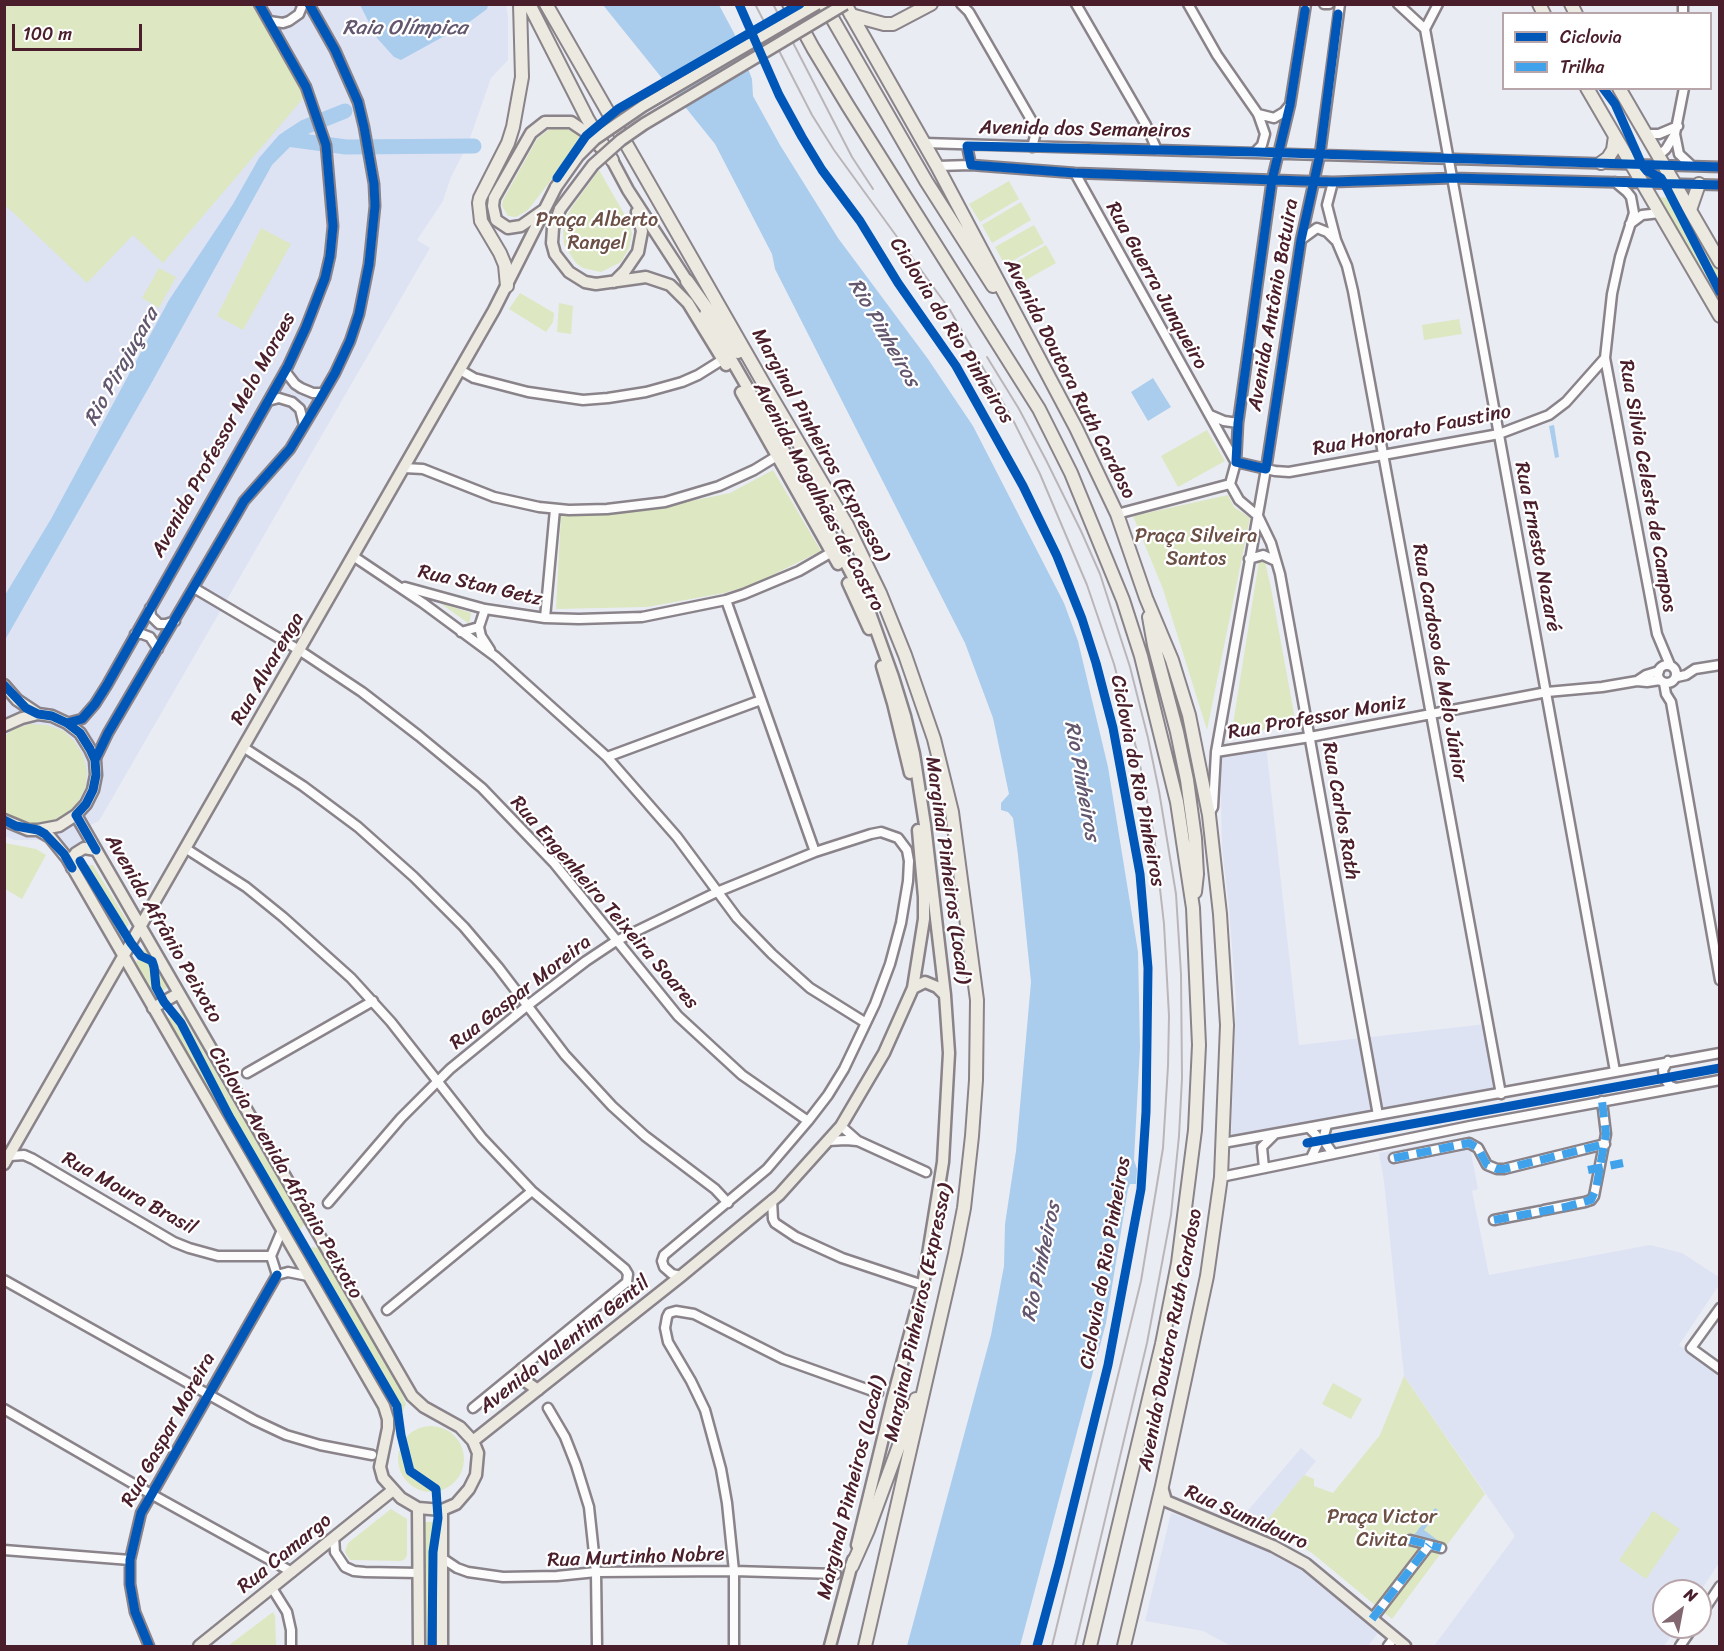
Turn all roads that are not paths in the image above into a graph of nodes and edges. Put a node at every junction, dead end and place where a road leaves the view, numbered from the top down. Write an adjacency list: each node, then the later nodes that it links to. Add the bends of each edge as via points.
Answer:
1 (259, 4): 21 (street, Avenida Professor Melo Moraes)
2 (303, 4): 21 (street, via 296,18)
3 (309, 4): 75 (street, via 347,74 364,127 375,206 361,303 350,341)
4 (520, 4): 67 (highway, via 522,77 513,128 479,204 481,221 505,266)
5 (529, 4): 39 (highway)
6 (546, 4): 74 (highway, Marginal Pinheiros (Expressa))
7 (789, 4): 135 (highway, via 848,106 1039,409 1071,473 1142,656 1177,802)
8 (817, 4): 58 (main road, Rua Alvarenga, bridge, via 643,106 595,139 578,156)
9 (824, 4): 68 (highway, via 926,181 991,284)
10 (931, 4): 20 (highway, via 893,24)
11 (961, 4): 33 (street, via 1033,123)
12 (1076, 4): 34 (street)
13 (1188, 4): 27 (street)
14 (1306, 4): 26 (street, Avenida Antônio Batuira)
15 (1324, 4): 16 (street)
16 (1329, 4)
17 (1340, 4): 37 (street, Avenida Antônio Batuira)
18 (1398, 4): 22 (street)
19 (1438, 4): 22 (street)
20 (847, 8): 31 (highway, Avenida Doutora Ruth Cardoso); 66 (main road, Avenida Magalhães de Castro, bridge, via 644,124 593,165 560,209 552,243 569,272 585,282)
21 (269, 21): 73 (street, Avenida Professor Melo Moraes, via 306,87 326,145 333,226 325,278)
22 (1425, 29): 38 (street, Rua Ernesto Nazaré)
23 (1588, 90): 30 (highway)
24 (1620, 90): 29 (highway)
25 (1684, 90): 28 (street)
26 (1290, 105): 27 (street, via 1274,118); 36 (street, Avenida Antônio Batuira)
27 (1258, 114): 35 (street, via 1265,134)
28 (1676, 130): 29 (street); 40 (street); 45 (street, via 1679,154)
29 (1645, 134): 40 (highway)
30 (1615, 136): 41 (highway, via 1612,152); 42 (highway)
31 (924, 143): 32 (street, Avenida dos Semaneiros); 44 (highway, Avenida Doutora Ruth Cardoso)
32 (966, 146): 33 (street, Avenida dos Semaneiros); 43 (street, Avenida dos Semaneiros)
33 (1032, 147): 34 (street, Avenida dos Semaneiros)
34 (1157, 150): 35 (street, Avenida dos Semaneiros)
35 (1255, 152): 36 (street, Avenida dos Semaneiros)
36 (1278, 153): 37 (street, Avenida dos Semaneiros); 49 (street, Avenida Antônio Batuira)
37 (1320, 154): 38 (street, Avenida dos Semaneiros); 50 (street, Avenida Antônio Batuira)
38 (1448, 158): 41 (street, Avenida dos Semaneiros); 48 (street, Rua Ernesto Nazaré)
39 (612, 160): 57 (main road, Marginal Pinheiros (Local)); 58 (main road, Marginal Pinheiros (Local), via 573,123 552,121 538,126 494,198 493,212 502,225 514,228)
40 (1661, 161): 42 (street, Avenida dos Semaneiros); 45 (street, Avenida dos Semaneiros); 54 (highway)
41 (1601, 163): 42 (street, Avenida dos Semaneiros)
42 (1631, 164): 53 (highway)
43 (971, 165): 44 (street, Avenida dos Semaneiros); 47 (street, Avenida dos Semaneiros)
44 (937, 166): 68 (highway, Avenida Doutora Ruth Cardoso)
45 (1696, 167): 46 (street, Avenida dos Semaneiros); 55 (street)
46 (1719, 167)
47 (1075, 173): 49 (street, Avenida dos Semaneiros); 77 (street, Rua Guerra Junqueiro)
48 (1453, 178): 51 (street, Avenida dos Semaneiros); 52 (street, Avenida dos Semaneiros); 80 (street, Rua Ernesto Nazaré)
49 (1272, 180): 50 (street, Avenida dos Semaneiros); 78 (street, Avenida Antônio Batuira)
50 (1315, 180): 51 (street, Avenida dos Semaneiros); 62 (street, Avenida Antônio Batuira)
51 (1333, 182): 63 (street, Rua Cardoso de Melo Júnior, via 1327,205)
52 (1615, 182): 53 (street, Avenida dos Semaneiros); 61 (street, Rua Silvia Celeste de Campos, via 1631,197 1634,213)
53 (1642, 183): 54 (street, Avenida dos Semaneiros); 60 (highway)
54 (1674, 183): 55 (street, Avenida dos Semaneiros); 59 (highway)
55 (1699, 184): 56 (street, Avenida dos Semaneiros); 59 (highway)
56 (1719, 185)
57 (628, 190): 65 (main road, Marginal Pinheiros (Local)); 66 (main road, via 641,222 642,241 632,262)
58 (545, 209): 67 (main road, Rua Alvarenga)
59 (1690, 210): 64 (highway)
60 (1660, 213): 61 (street, via 1642,215); 69 (highway)
61 (1630, 224): 70 (street, Rua Silvia Celeste de Campos, via 1612,294)
62 (1301, 240): 63 (street, via 1317,228); 85 (street, Avenida Antônio Batuira)
63 (1336, 240): 81 (street, Rua Cardoso de Melo Júnior, via 1353,291)
64 (1719, 262)
65 (687, 281): 74 (highway); 142 (main road, Marginal Pinheiros (Local), via 866,602 893,677 914,754)
66 (614, 282): 71 (main road, Avenida Magalhães de Castro, via 646,277 670,285 688,303)
67 (507, 286): 72 (main road, Rua Alvarenga)
68 (1010, 304): 88 (highway, Avenida Doutora Ruth Cardoso)
69 (1719, 316)
70 (1605, 358): 80 (street, Rua Honorato Faustino, via 1566,402 1549,415); 109 (street, Rua Silvia Celeste de Campos, via 1660,657)
71 (722, 360): 72 (street, via 682,382 646,392 583,400 528,392 474,378); 82 (main road, Avenida Magalhães de Castro)
72 (460, 370): 84 (main road, Rua Alvarenga)
73 (285, 371): 75 (street, via 306,391); 76 (street, Avenida Professor Melo Moraes)
74 (765, 386): 187 (highway, Marginal Pinheiros (Expressa), via 847,525 880,592 934,739 952,812 976,1000 976,1080 964,1208)
75 (323, 393): 79 (street)
76 (268, 401): 79 (street, via 279,398 292,402 300,410); 98 (street, Avenida Professor Melo Moraes)
77 (1210, 415): 78 (street); 83 (street, Rua Guerra Junqueiro)
78 (1238, 423): 83 (street, Avenida Antônio Batuira)
79 (304, 425): 95 (street, via 290,450 244,501)
80 (1499, 434): 81 (street, Rua Honorato Faustino); 113 (street, Rua Ernesto Nazaré)
81 (1383, 455): 85 (street, Rua Honorato Faustino, via 1289,472); 117 (street, Rua Cardoso de Melo Júnior)
82 (777, 456): 87 (street, via 719,486 665,502 607,509); 90 (main road, Avenida Magalhães de Castro)
83 (1236, 462): 85 (street, Rua Honorato Faustino); 86 (street, Avenida Antônio Batuira)
84 (404, 468): 87 (street, via 423,469 494,497); 91 (main road, Rua Alvarenga)
85 (1266, 469): 89 (street, Avenida Antônio Batuira)
86 (1230, 484): 88 (street); 89 (street, via 1239,500)
87 (555, 509): 100 (street)
88 (1117, 514): 96 (highway, Avenida Doutora Ruth Cardoso)
89 (1258, 516): 92 (street, Avenida Antônio Batuira); 93 (street, Rua Carlos Rath)
90 (832, 552): 97 (street, Rua Stan Getz, via 780,580); 140 (main road, Avenida Magalhães de Castro, via 867,623 888,683 909,767 924,897)
91 (353, 556): 94 (street); 106 (main road, Rua Alvarenga)
92 (1249, 559): 93 (street, via 1263,555); 122 (street, Avenida Antônio Batuira)
93 (1276, 561): 120 (street, Rua Carlos Rath)
94 (396, 584): 99 (street, Rua Stan Getz); 103 (street)
95 (194, 588): 101 (street); 106 (street, Rua Engenheiro Teixeira Soares)
96 (1146, 597): 126 (highway, Avenida Doutora Ruth Cardoso, via 1189,715); 135 (highway, via 1187,780 1197,874)
97 (726, 600): 100 (street, Rua Stan Getz, via 642,617); 114 (street)
98 (150, 608): 101 (street, via 151,616 159,624); 104 (street, Avenida Professor Melo Moraes)
99 (485, 609): 100 (street, Rua Stan Getz); 102 (street)
100 (545, 618)
101 (175, 621): 105 (street)
102 (479, 627): 103 (street); 107 (street, via 482,639)
103 (461, 632): 107 (street)
104 (135, 634): 105 (street, via 150,638); 118 (street, Avenida Professor Melo Moraes, via 95,704 82,719)
105 (158, 649): 124 (street)
106 (299, 650): 121 (main road, Rua Alvarenga); 137 (street, Rua Engenheiro Teixeira Soares, via 362,692 482,788 554,863)
107 (496, 657): 123 (street)
108 (1719, 665): 109 (street, Rua Professor Moniz, via 1695,669 1686,675)
109 (1669, 671): 110 (street, Rua Professor Moniz, via 1646,675); 111 (street, Rua Silvia Celeste de Campos); 111 (street, Rua Professor Moniz); 115 (street, Rua Silvia Celeste de Campos)
110 (1637, 681): 111 (street, Rua Professor Moniz); 113 (street, Rua Professor Moniz)
111 (1662, 682): 115 (street, Rua Silvia Celeste de Campos)
112 (4, 685): 116 (main road)
113 (1547, 692): 117 (street, Rua Professor Moniz); 149 (street, Rua Ernesto Nazaré)
114 (761, 700): 123 (street); 132 (street)
115 (1671, 702): 139 (street, Rua Silvia Celeste de Campos)
116 (38, 714): 118 (main road); 119 (main road)
117 (1431, 714): 120 (street, Rua Professor Moniz); 154 (street, Rua Cardoso de Melo Júnior)
118 (67, 723): 124 (main road, via 80,733)
119 (4, 726)
120 (1310, 737): 122 (street, Rua Professor Moniz); 156 (street, Rua Carlos Rath)
121 (243, 747): 129 (main road, Rua Alvarenga); 144 (street, via 358,827 414,878 471,935)
122 (1216, 752): 126 (street, Avenida Antônio Batuira, via 1213,807)
123 (607, 757): 134 (street)
124 (95, 760): 125 (main road, via 93,790)
125 (76, 815): 128 (main road, via 59,826); 130 (main road, Avenida Afrânio Peixoto)
126 (1209, 815): 164 (highway, Avenida Doutora Ruth Cardoso, via 1227,1025)
127 (4, 820): 128 (main road)
128 (38, 830): 133 (main road, via 55,843)
129 (185, 848): 136 (main road, Rua Alvarenga); 143 (street, via 246,887 283,917)
130 (96, 850): 133 (main road, via 84,848 76,853); 136 (main road, Avenida Afrânio Peixoto)
131 (907, 850): 132 (street, Rua Gaspar Moreira, via 898,837 881,832); 146 (street, Avenida Valentim Gentil, via 908,881 901,922 890,964)
132 (816, 852): 134 (street, Rua Gaspar Moreira)
133 (72, 868): 138 (main road)
134 (717, 891): 137 (street, Rua Gaspar Moreira); 146 (street, via 771,954 810,988)
135 (1193, 908): 228 (highway, via 1198,1084 1183,1229 1162,1344)
136 (140, 927): 138 (main road, Rua Alvarenga); 141 (main road, Avenida Afrânio Peixoto)
137 (616, 941): 144 (street, Rua Gaspar Moreira); 157 (street, Rua Engenheiro Teixeira Soares, via 678,1016 710,1047 742,1075)
138 (123, 957): 145 (main road); 169 (main road, Rua Alvarenga)
139 (1719, 980)
140 (913, 988): 142 (main road, via 925,982); 159 (main road, Avenida Valentim Gentil, via 884,1053)
141 (179, 993): 145 (main road); 196 (main road, Avenida Afrânio Peixoto, via 401,1378 418,1403 460,1427)
142 (945, 995): 184 (main road, Marginal Pinheiros (Local), via 949,1053 943,1162)
143 (373, 1001): 150 (street); 152 (street)
144 (527, 1006): 152 (street, Rua Gaspar Moreira); 176 (street, via 612,1106)
145 (153, 1008): 178 (main road)
146 (866, 1023): 157 (street, Avenida Valentim Gentil, via 844,1069)
147 (1719, 1053): 148 (street)
148 (1668, 1061): 149 (street); 153 (street, via 1663,1077)
149 (1615, 1071): 154 (street)
150 (247, 1073)
151 (1719, 1080): 153 (street)
152 (438, 1081): 173 (street, via 482,1138); 175 (street, Rua Gaspar Moreira)
153 (1676, 1088): 155 (street)
154 (1501, 1094): 156 (street)
155 (1602, 1101): 165 (street); 166 (street)
156 (1378, 1116): 158 (street)
157 (808, 1121): 176 (street, Avenida Valentim Gentil, via 767,1169)
158 (1327, 1125): 160 (street); 166 (street, via 1323,1139)
159 (841, 1126): 162 (main road, Avenida Valentim Gentil); 163 (street)
160 (1309, 1128): 161 (street); 167 (street, via 1318,1143)
161 (1274, 1135): 164 (street); 170 (street, via 1262,1148)
162 (828, 1141): 163 (street); 174 (main road, Avenida Valentim Gentil)
163 (858, 1141): 171 (street)
164 (1223, 1143): 172 (highway, Avenida Doutora Ruth Cardoso)
165 (1605, 1144): 168 (street, via 1504,1168 1487,1165 1478,1148 1469,1143); 177 (street, via 1591,1200)
166 (1333, 1154): 167 (street)
167 (1311, 1158): 170 (street)
168 (1394, 1158)
169 (7, 1160): 179 (street, Rua Moura Brasil, via 24,1155 33,1159 189,1248 218,1256)
170 (1264, 1168): 172 (street)
171 (926, 1172)
172 (1221, 1177): 198 (highway, Avenida Doutora Ruth Cardoso, via 1207,1276)
173 (532, 1191): 186 (street); 188 (street, Avenida Valentim Gentil, via 628,1274 627,1282)
174 (772, 1200): 182 (main road, Avenida Valentim Gentil); 184 (street, via 775,1223 796,1237 842,1258)
175 (328, 1203)
176 (728, 1203): 182 (street, Avenida Valentim Gentil, via 664,1255 664,1267)
177 (1494, 1220)
178 (282, 1230): 179 (street); 181 (main road)
179 (271, 1256): 180 (street)
180 (277, 1275): 181 (street, via 288,1272); 192 (street, Rua Gaspar Moreira)
181 (308, 1276): 199 (main road, via 384,1406 387,1436 380,1467)
182 (681, 1276): 190 (main road, Avenida Valentim Gentil)
183 (4, 1280): 192 (street)
184 (923, 1285): 210 (main road, Marginal Pinheiros (Local))
185 (1719, 1309): 189 (street, via 1691,1348)
186 (387, 1310)
187 (930, 1365): 210 (highway); 227 (highway, Marginal Pinheiros (Expressa))
188 (522, 1369): 190 (main road, via 525,1381); 193 (street, Avenida Valentim Gentil)
189 (1719, 1369)
190 (538, 1390): 196 (main road, Avenida Valentim Gentil)
191 (878, 1393): 211 (street, via 783,1359 694,1314 669,1313 665,1328 668,1342 692,1381 715,1445 727,1503)
192 (208, 1394): 197 (street, via 286,1435); 200 (street, Rua Gaspar Moreira)
193 (473, 1408)
194 (548, 1408): 213 (street, via 565,1437 586,1492)
195 (4, 1409): 200 (street)
196 (473, 1441): 202 (main road, via 476,1475 463,1498)
197 (372, 1455)
198 (1162, 1486): 217 (main road, Rua Sumidouro, via 1166,1502 1274,1546 1306,1564); 229 (highway, Avenida Doutora Ruth Cardoso)
199 (393, 1490): 201 (main road); 203 (main road, Rua Camargo)
200 (151, 1494): 209 (street, Rua Gaspar Moreira, via 138,1523); 212 (street)
201 (418, 1508): 202 (main road); 214 (main road)
202 (442, 1510): 208 (main road)
203 (334, 1537): 212 (main road, Rua Camargo); 214 (street, via 339,1560 354,1571)
204 (1410, 1540): 205 (street)
205 (1429, 1545): 206 (street); 217 (street)
206 (1441, 1548)
207 (4, 1550): 209 (street)
208 (442, 1558): 213 (street, Rua Murtinho Nobre, via 474,1574 503,1577); 223 (main road)
209 (130, 1560): 219 (street, Rua Gaspar Moreira, via 135,1612)
210 (852, 1566): 226 (main road, Marginal Pinheiros (Local))
211 (734, 1571): 213 (street, Rua Murtinho Nobre); 215 (street, Rua Murtinho Nobre); 225 (street)
212 (291, 1572): 216 (main road, Rua Camargo)
213 (596, 1572): 224 (street)
214 (419, 1573): 222 (main road)
215 (836, 1574)
216 (272, 1588): 220 (main road, Rua Camargo); 221 (street, via 287,1612)
217 (1372, 1619): 218 (main road, Rua Sumidouro)
218 (1391, 1642): 230 (main road, Rua Sumidouro)
219 (149, 1647)
220 (200, 1647)
221 (291, 1647)
222 (419, 1647)
223 (442, 1647)
224 (597, 1647)
225 (734, 1647)
226 (830, 1647)
227 (865, 1647)
228 (1090, 1647)
229 (1124, 1647)
230 (1405, 1647)

